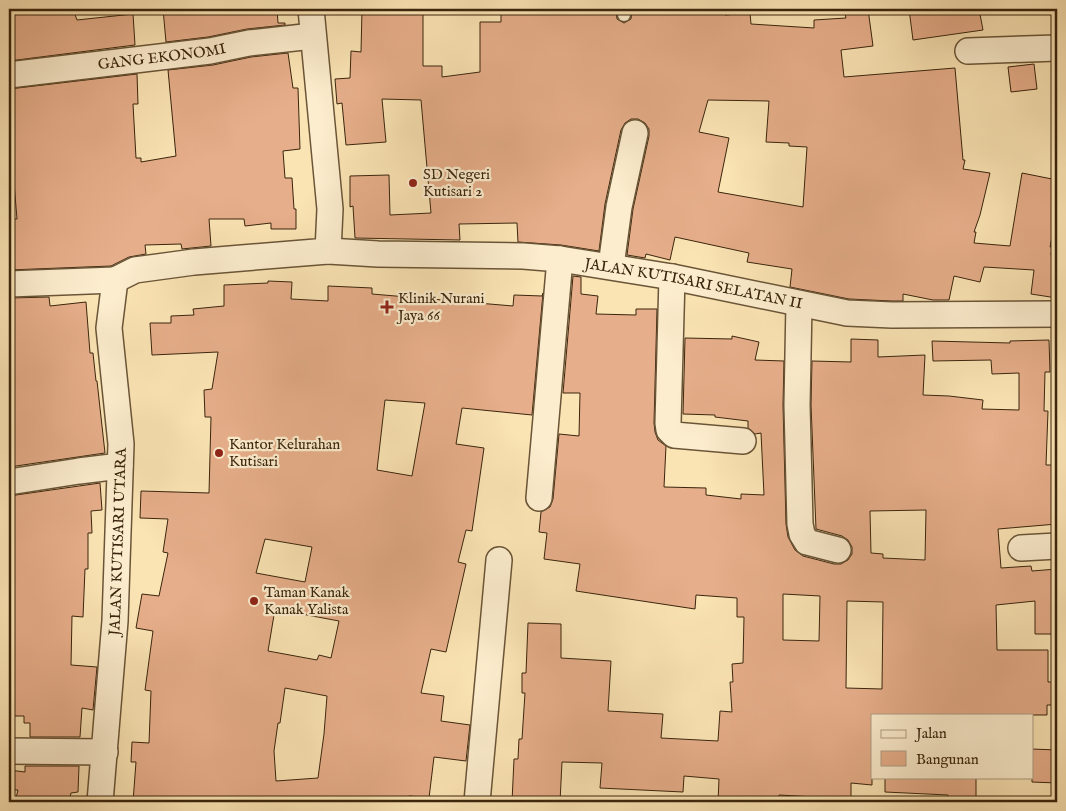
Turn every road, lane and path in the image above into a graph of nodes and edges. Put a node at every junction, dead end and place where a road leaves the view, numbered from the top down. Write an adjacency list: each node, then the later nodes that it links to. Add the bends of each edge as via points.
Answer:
1 (312, 9): 2 (street)
2 (313, 36): 5 (street, GANG EKONOMI); 7 (street, via 330,209)
3 (1057, 48): 4 (street)
4 (968, 51)
5 (9, 76)
6 (636, 133): 9 (street)
7 (328, 251): 8 (street, JALAN KUTISARI SELATAN II); 11 (street, JALAN KUTISARI SELATAN II, via 135,270)
8 (560, 259): 9 (street, JALAN KUTISARI SELATAN II); 18 (street)
9 (611, 266): 10 (street, JALAN KUTISARI SELATAN II)
10 (672, 277): 13 (street, JALAN KUTISARI SELATAN II); 15 (street, via 669,430 674,435)
11 (115, 280): 12 (street); 16 (street, JALAN KUTISARI UTARA, via 109,328 121,444)
12 (9, 284)
13 (799, 304): 14 (street, JALAN KUTISARI SELATAN II, via 847,313 892,316); 21 (street, via 800,524 807,542)
14 (1057, 314)
15 (743, 441)
16 (120, 466): 17 (street); 24 (street, JALAN KUTISARI UTARA, via 116,622)
17 (9, 482)
18 (539, 498)
19 (1057, 546): 20 (street)
20 (1021, 548)
21 (838, 550)
22 (499, 560): 26 (street)
23 (9, 751): 24 (street)
24 (105, 752): 25 (street, JALAN KUTISARI UTARA)
25 (100, 802)
26 (477, 802)

